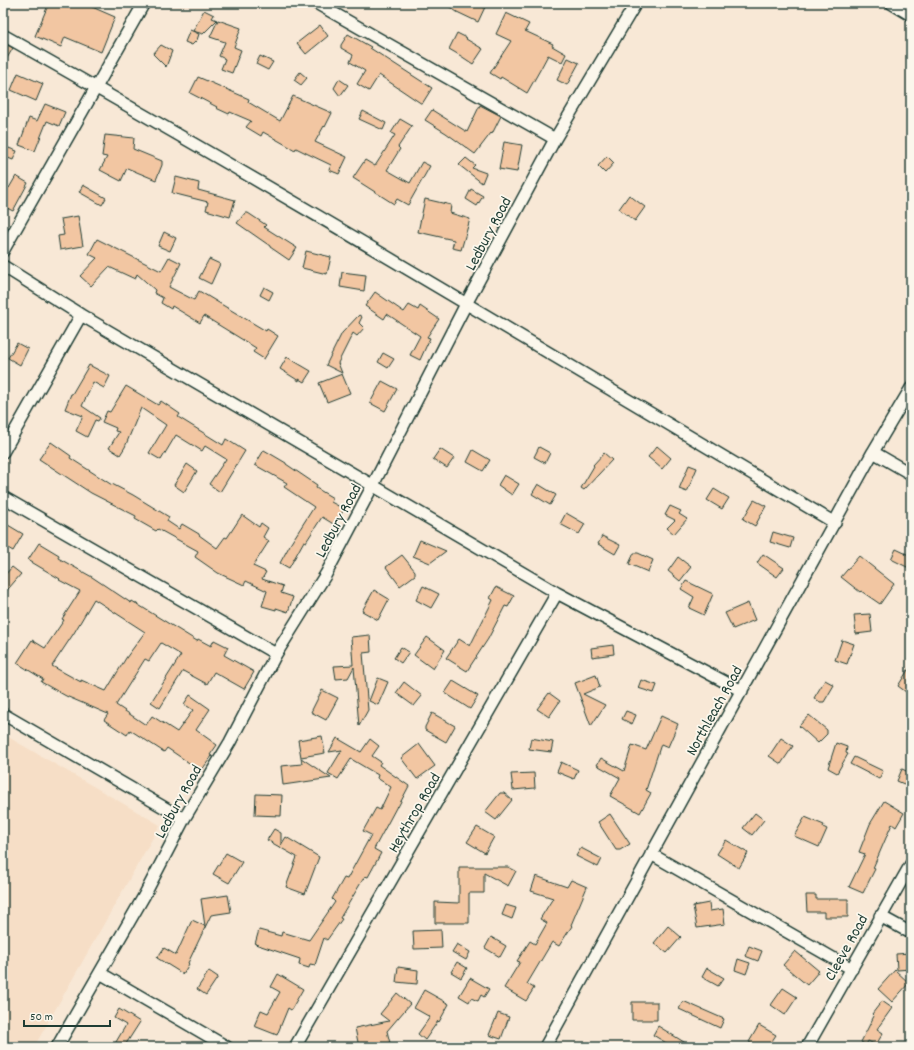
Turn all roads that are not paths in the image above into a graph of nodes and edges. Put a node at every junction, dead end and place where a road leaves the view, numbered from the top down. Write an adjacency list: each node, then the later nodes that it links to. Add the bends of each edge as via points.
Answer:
1 (144, 3): 7 (street)
2 (316, 3): 8 (street)
3 (636, 3): 8 (street, Ledbury Road)
4 (891, 3): 5 (street)
5 (911, 16)
6 (3, 35): 7 (street)
7 (96, 87): 9 (street); 11 (street)
8 (555, 140): 11 (street, Ledbury Road)
9 (3, 251)
10 (3, 266): 12 (street)
11 (466, 304): 17 (street, Ledbury Road); 19 (street)
12 (81, 315): 14 (street); 17 (street)
13 (911, 388): 15 (street, Northleach Road)
14 (3, 452)
15 (874, 452): 16 (street); 19 (street, Northleach Road)
16 (911, 474)
17 (373, 485): 20 (street); 21 (street, Ledbury Road, via 326,574)
18 (3, 497): 21 (street)
19 (835, 522): 22 (street, Northleach Road)
20 (557, 593): 22 (street); 33 (street, Heythrop Road)
21 (276, 654): 24 (street, Ledbury Road, via 230,742)
22 (742, 691): 25 (street, Northleach Road)
23 (3, 714): 24 (street)
24 (184, 819): 30 (street, Ledbury Road)
25 (651, 854): 29 (street); 34 (street, Northleach Road)
26 (911, 864): 27 (street, Cleeve Road)
27 (880, 916): 28 (street); 29 (street, Cleeve Road)
28 (911, 933)
29 (852, 969): 35 (street, Cleeve Road)
30 (100, 973): 31 (street, Ledbury Road); 32 (street)
31 (57, 1047)
32 (227, 1047)
33 (295, 1047)
34 (545, 1047)
35 (807, 1047)

